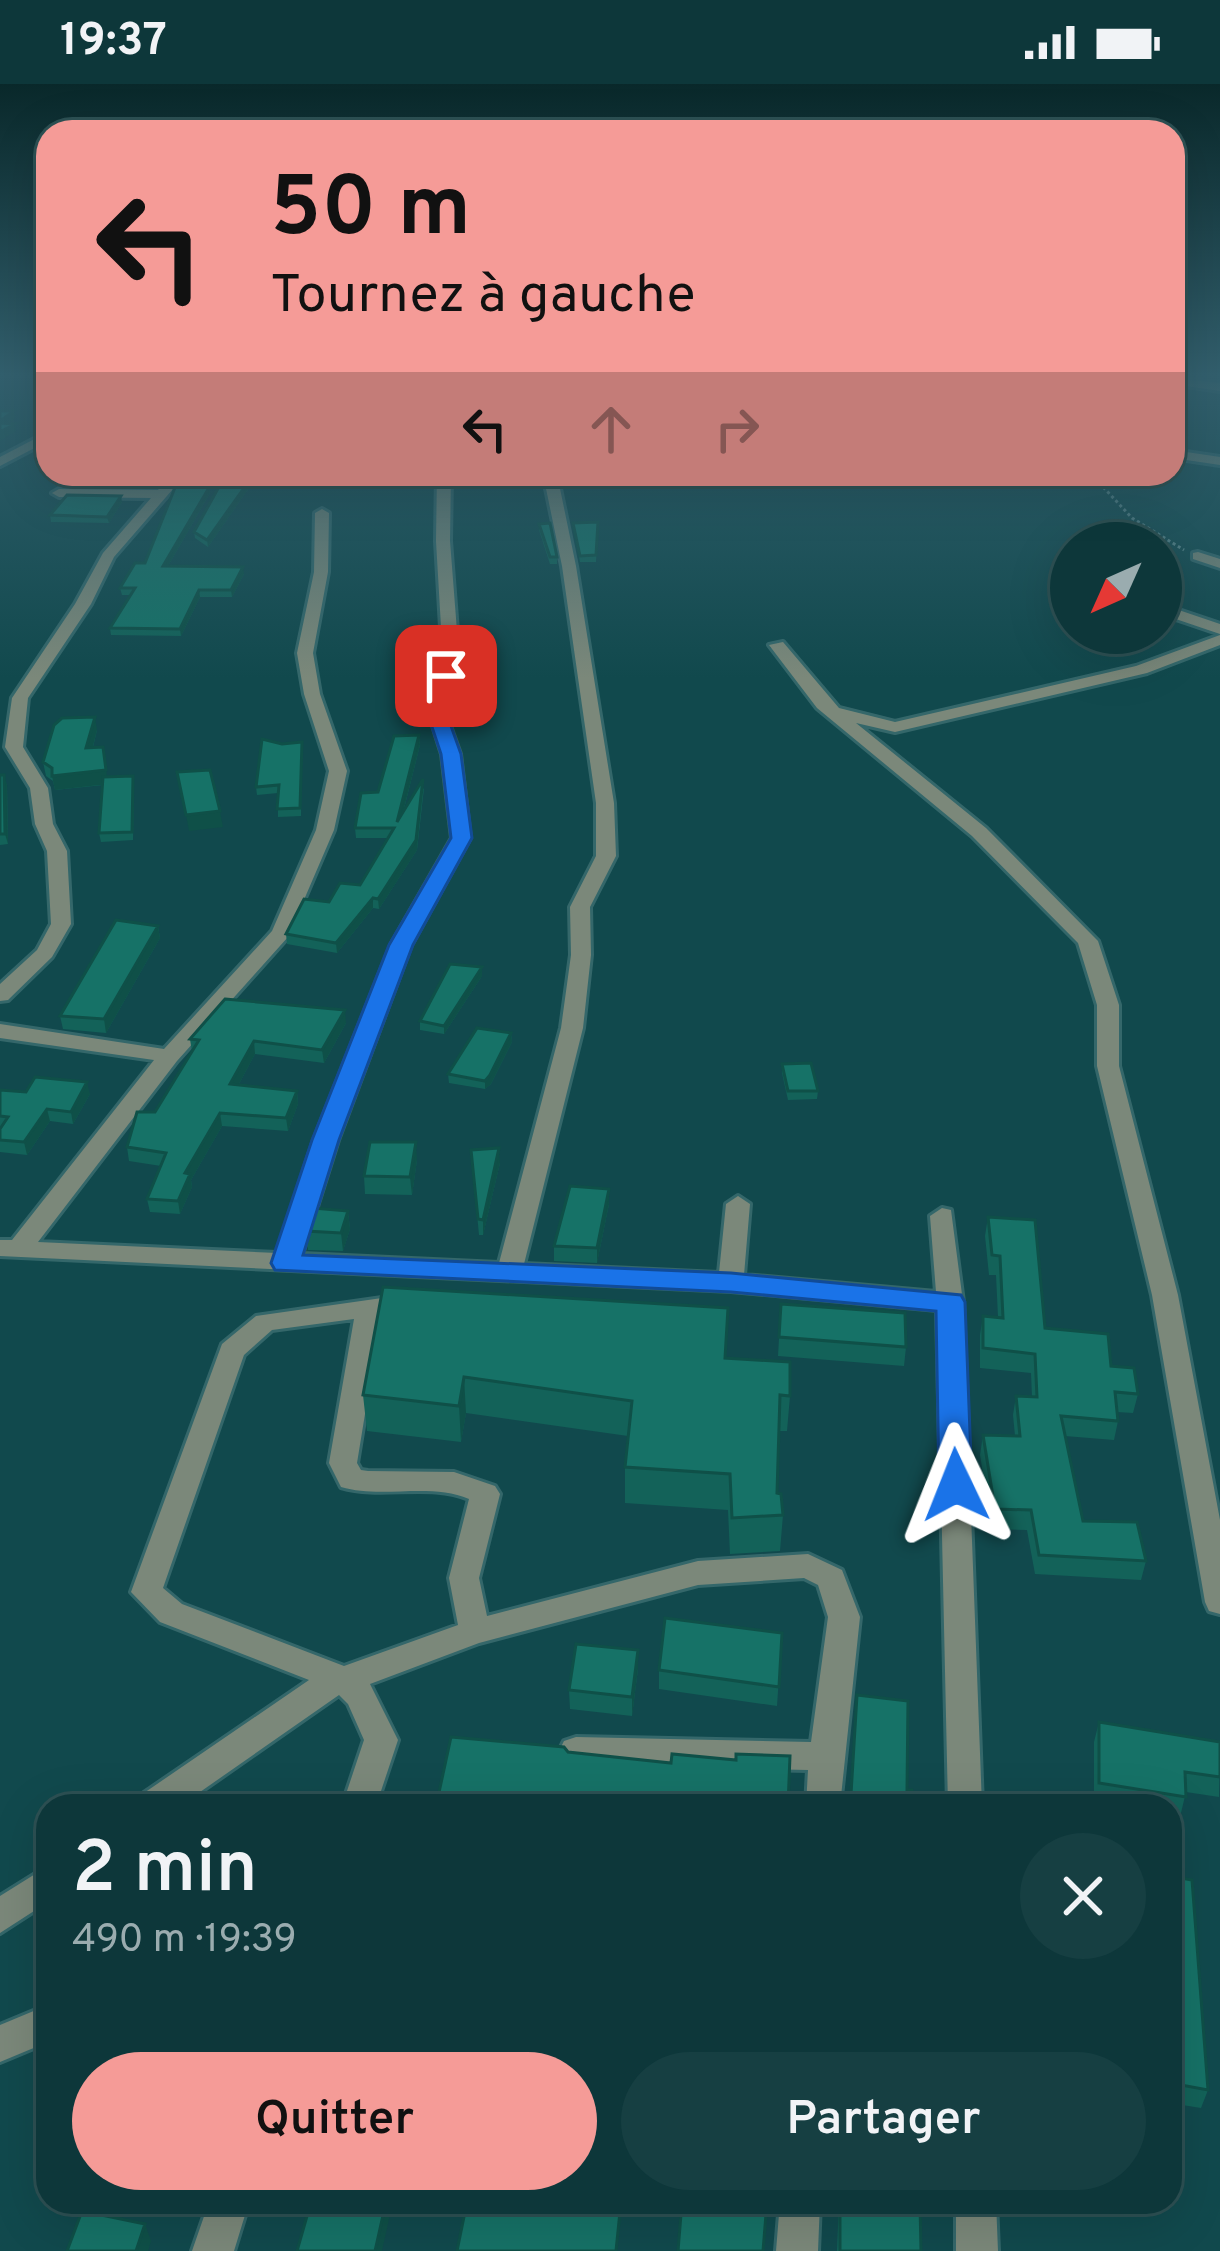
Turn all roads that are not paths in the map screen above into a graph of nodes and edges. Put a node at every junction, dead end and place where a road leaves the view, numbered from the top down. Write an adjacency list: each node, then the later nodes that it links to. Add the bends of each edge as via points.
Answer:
1 (169, 486): 5 (street)
2 (444, 486): 20 (street, via 450,644 446,676 431,694 451,754 461,838 401,945)
3 (552, 486): 21 (street, via 607,856 580,907 572,1028)
4 (59, 493): 5 (street)
5 (163, 494): 14 (street, via 108,556 20,698 14,747 39,788 56,851 61,924 45,953)
6 (322, 513): 16 (street, via 321,572 305,653 338,771 325,830 280,933)
7 (1198, 556): 8 (street)
8 (1220, 564)
9 (1182, 616): 10 (street)
10 (1220, 629)
11 (1220, 640): 13 (street, via 1141,670 895,727)
12 (777, 645): 13 (street)
13 (837, 713): 26 (street, via 979,832 1088,940 1108,1005 1108,1066 1165,1295)
14 (0, 995)
15 (0, 1031): 16 (street)
16 (169, 1056): 19 (street)
17 (738, 1204): 22 (street)
18 (942, 1216): 23 (street)
19 (9, 1248): 20 (street)
20 (286, 1263): 21 (street)
21 (509, 1273): 22 (street)
22 (731, 1282): 23 (street)
23 (950, 1302): 34 (street)
24 (369, 1309): 25 (street); 27 (street, via 343,1463 351,1479 376,1486 467,1481 485,1494 464,1578); 28 (street, via 265,1322 232,1351 146,1592 171,1613)
25 (452, 1312)
26 (1220, 1602)
27 (475, 1632): 28 (street); 30 (street, via 698,1573 808,1566 831,1578 844,1617)
28 (344, 1680): 31 (street); 32 (street, via 381,1740)
29 (577, 1751): 30 (street)
30 (826, 1756): 33 (street)
31 (170, 1794)
32 (363, 1794)
33 (824, 1794)
34 (965, 1794)
35 (36, 1891): 36 (street)
36 (0, 1917)
37 (36, 2028): 38 (street)
38 (0, 2044)
39 (225, 2214): 42 (street)
40 (799, 2214): 43 (street)
41 (976, 2214): 44 (street)
42 (213, 2251)
43 (797, 2251)
44 (977, 2251)

